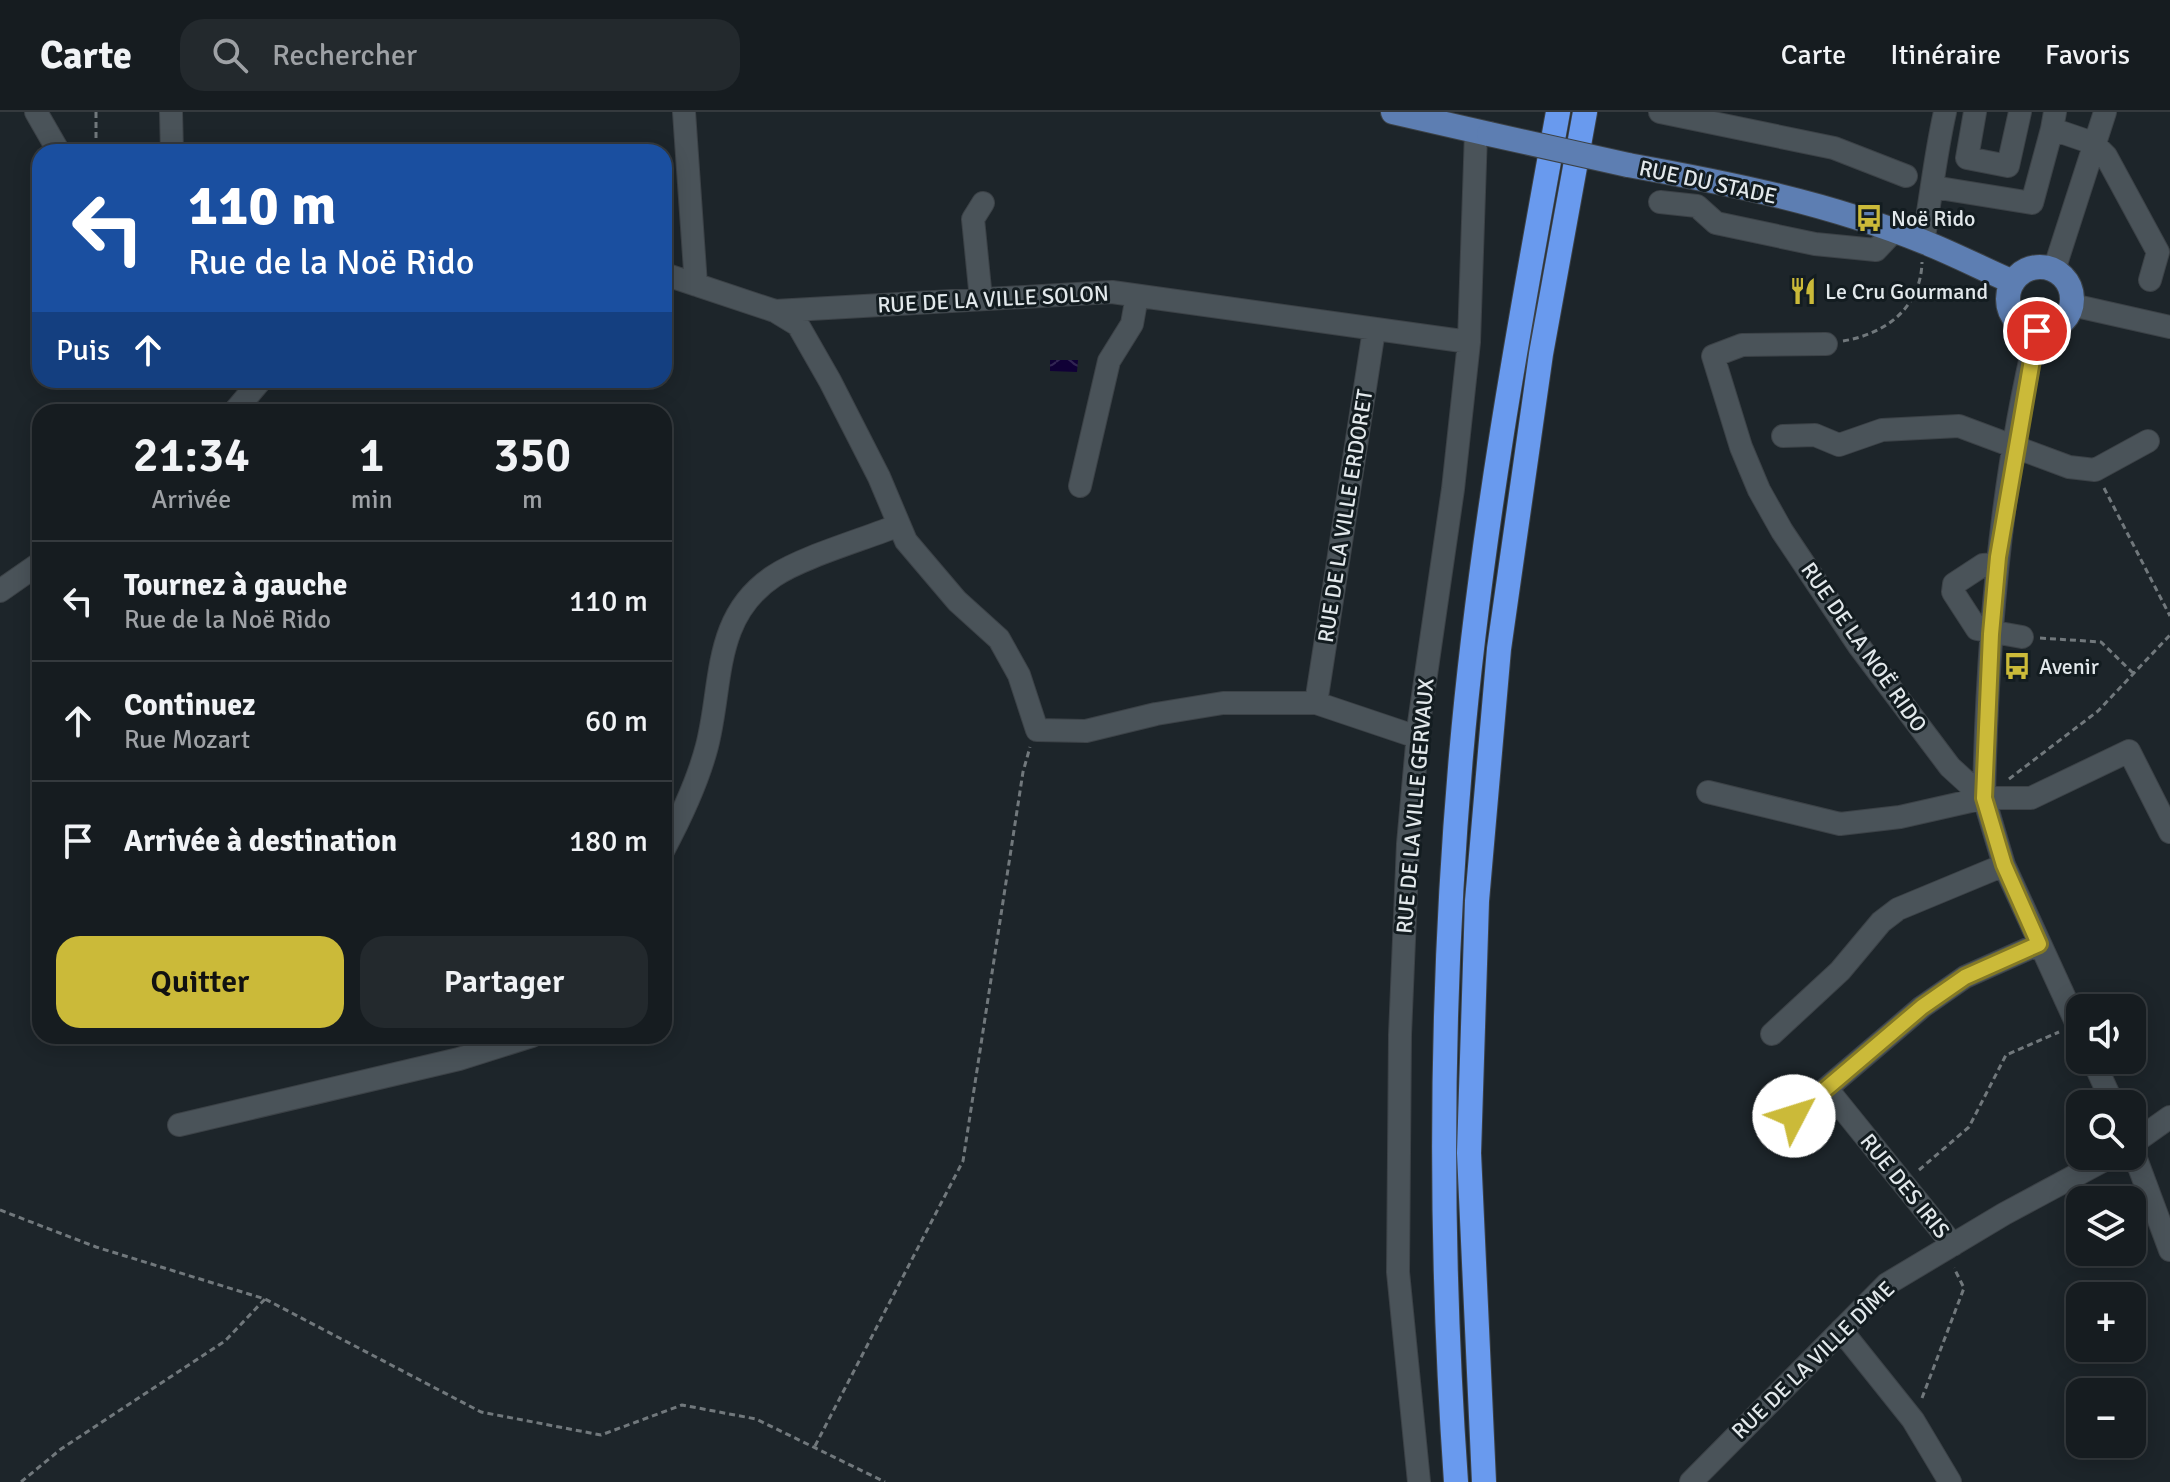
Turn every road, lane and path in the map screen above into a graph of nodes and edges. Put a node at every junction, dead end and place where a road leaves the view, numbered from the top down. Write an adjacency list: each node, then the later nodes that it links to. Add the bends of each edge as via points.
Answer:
1 (36, 112): 16 (street)
2 (96, 112): 17 (path)
3 (171, 112): 18 (street)
4 (684, 112): 29 (street)
5 (1393, 112): 14 (main road, RUE DU STADE)
6 (1558, 112): 86 (highway, via 1498,455 1461,755 1445,1096 1446,1298)
7 (1585, 112): 87 (highway, via 1515,530 1479,872 1469,1153)
8 (1660, 112): 19 (street, via 1834,148)
9 (1945, 112): 20 (street, via 1931,173)
10 (1975, 112): 11 (street, via 1967,158 2008,166)
11 (2020, 112)
12 (2105, 112): 15 (street)
13 (2053, 120): 15 (street); 20 (street, via 2032,203)
14 (1482, 133): 23 (main road, RUE DU STADE, bridge, via 1741,186); 37 (street, RUE DE LA VILLE GERVAUX)
15 (2093, 143): 25 (street); 27 (street, via 2106,156 2158,252)
16 (54, 144)
17 (96, 144)
18 (172, 144)
19 (1906, 176)
20 (1933, 187): 24 (street)
21 (1660, 202): 23 (street, via 1697,206 1716,223 1815,244 1876,250)
22 (983, 203): 31 (street, via 973,219)
23 (1893, 232): 24 (main road, RUE DU STADE)
24 (1923, 242): 28 (main road, RUE DU STADE); 38 (path, via 1922,285 1897,318 1866,337)
25 (2054, 270): 28 (main road, via 2026,270); 32 (main road, via 2069,284)
26 (672, 277): 29 (street, RUE DE LA VILLE SOLON)
27 (2150, 280)
28 (2013, 282): 36 (main road, via 2012,313)
29 (696, 285): 33 (street, RUE DE LA VILLE SOLON)
30 (1137, 296): 31 (street, RUE DE LA VILLE SOLON, via 1112,292); 35 (street, RUE DE LA VILLE SOLON); 45 (street, via 1132,324 1109,361)
31 (981, 299): 33 (street, RUE DE LA VILLE SOLON)
32 (2072, 305): 34 (street); 36 (main road, via 2055,327)
33 (775, 311): 46 (street, via 798,325 844,406)
34 (2170, 327)
35 (1374, 330): 37 (street, RUE DE LA VILLE SOLON); 55 (street, RUE DE LA VILLE ERDORET)
36 (2037, 331): 43 (street)
37 (1469, 342): 57 (street, RUE DE LA VILLE GERVAUX)
38 (1826, 344): 59 (street, RUE DE LA NOË RIDO, via 1742,345 1713,356 1741,447 1782,531 1859,646 1950,767)
39 (254, 388): 40 (street)
40 (241, 404)
41 (1783, 436): 43 (street, via 1815,435 1839,445 1882,430 1959,426)
42 (2148, 441): 44 (street)
43 (2016, 446): 44 (street, via 2069,467); 47 (street)
44 (2095, 470): 50 (path)
45 (1080, 486)
46 (899, 525): 56 (street, via 906,541 957,601 999,639 1019,675); 60 (street, via 775,575 748,597 721,651 707,747)
47 (1997, 564): 51 (street); 51 (street, via 1983,565 1954,584 1953,592 1977,629)
48 (32, 569): 49 (street)
49 (0, 591)
50 (2170, 616)
51 (1991, 634): 53 (street); 59 (street)
52 (2170, 635): 54 (path)
53 (2022, 637): 54 (path, via 2101,642)
54 (2135, 675): 59 (path, via 2098,711)
55 (1316, 703): 56 (street, via 1223,703 1086,731); 57 (street)
56 (1037, 730): 82 (path, via 1023,772 963,1161)
57 (1417, 737): 85 (street, RUE DE LA VILLE GERVAUX, via 1400,1035 1398,1272)
58 (1708, 792): 59 (street, via 1840,824)
59 (1984, 798): 61 (street, via 2031,798 2129,751); 62 (street)
60 (672, 830)
61 (2170, 832)
62 (2004, 865): 63 (street); 66 (street, via 1898,909)
63 (2039, 944): 64 (street); 68 (street, via 1965,977)
64 (2066, 1001)
65 (2066, 1032): 75 (path, via 2006,1055 1969,1127)
66 (1772, 1034)
67 (507, 1044): 71 (street)
68 (1827, 1089): 69 (street); 75 (street, RUE DES IRIS)
69 (1794, 1116)
70 (2170, 1117): 72 (street)
71 (179, 1125)
72 (2146, 1135)
73 (2087, 1170): 77 (street, RUE DE LA VILLE DÎME)
74 (2141, 1170): 78 (street)
75 (1904, 1182): 77 (street, RUE DES IRIS)
76 (0, 1210): 79 (path, via 96,1247)
77 (1948, 1248): 80 (street, RUE DE LA VILLE DÎME, via 1887,1284); 81 (path, via 1964,1288)
78 (2170, 1250)
79 (265, 1299): 82 (path, via 481,1412 601,1435 682,1405 756,1419); 83 (path, via 225,1341 61,1449)
80 (1841, 1330): 81 (street); 88 (street, RUE DE LA VILLE DÎME)
81 (1913, 1420): 89 (street)
82 (815, 1446): 84 (path)
83 (21, 1482)
84 (885, 1482)
85 (1419, 1482)
86 (1456, 1482)
87 (1484, 1482)
88 (1691, 1482)
89 (1950, 1482)

